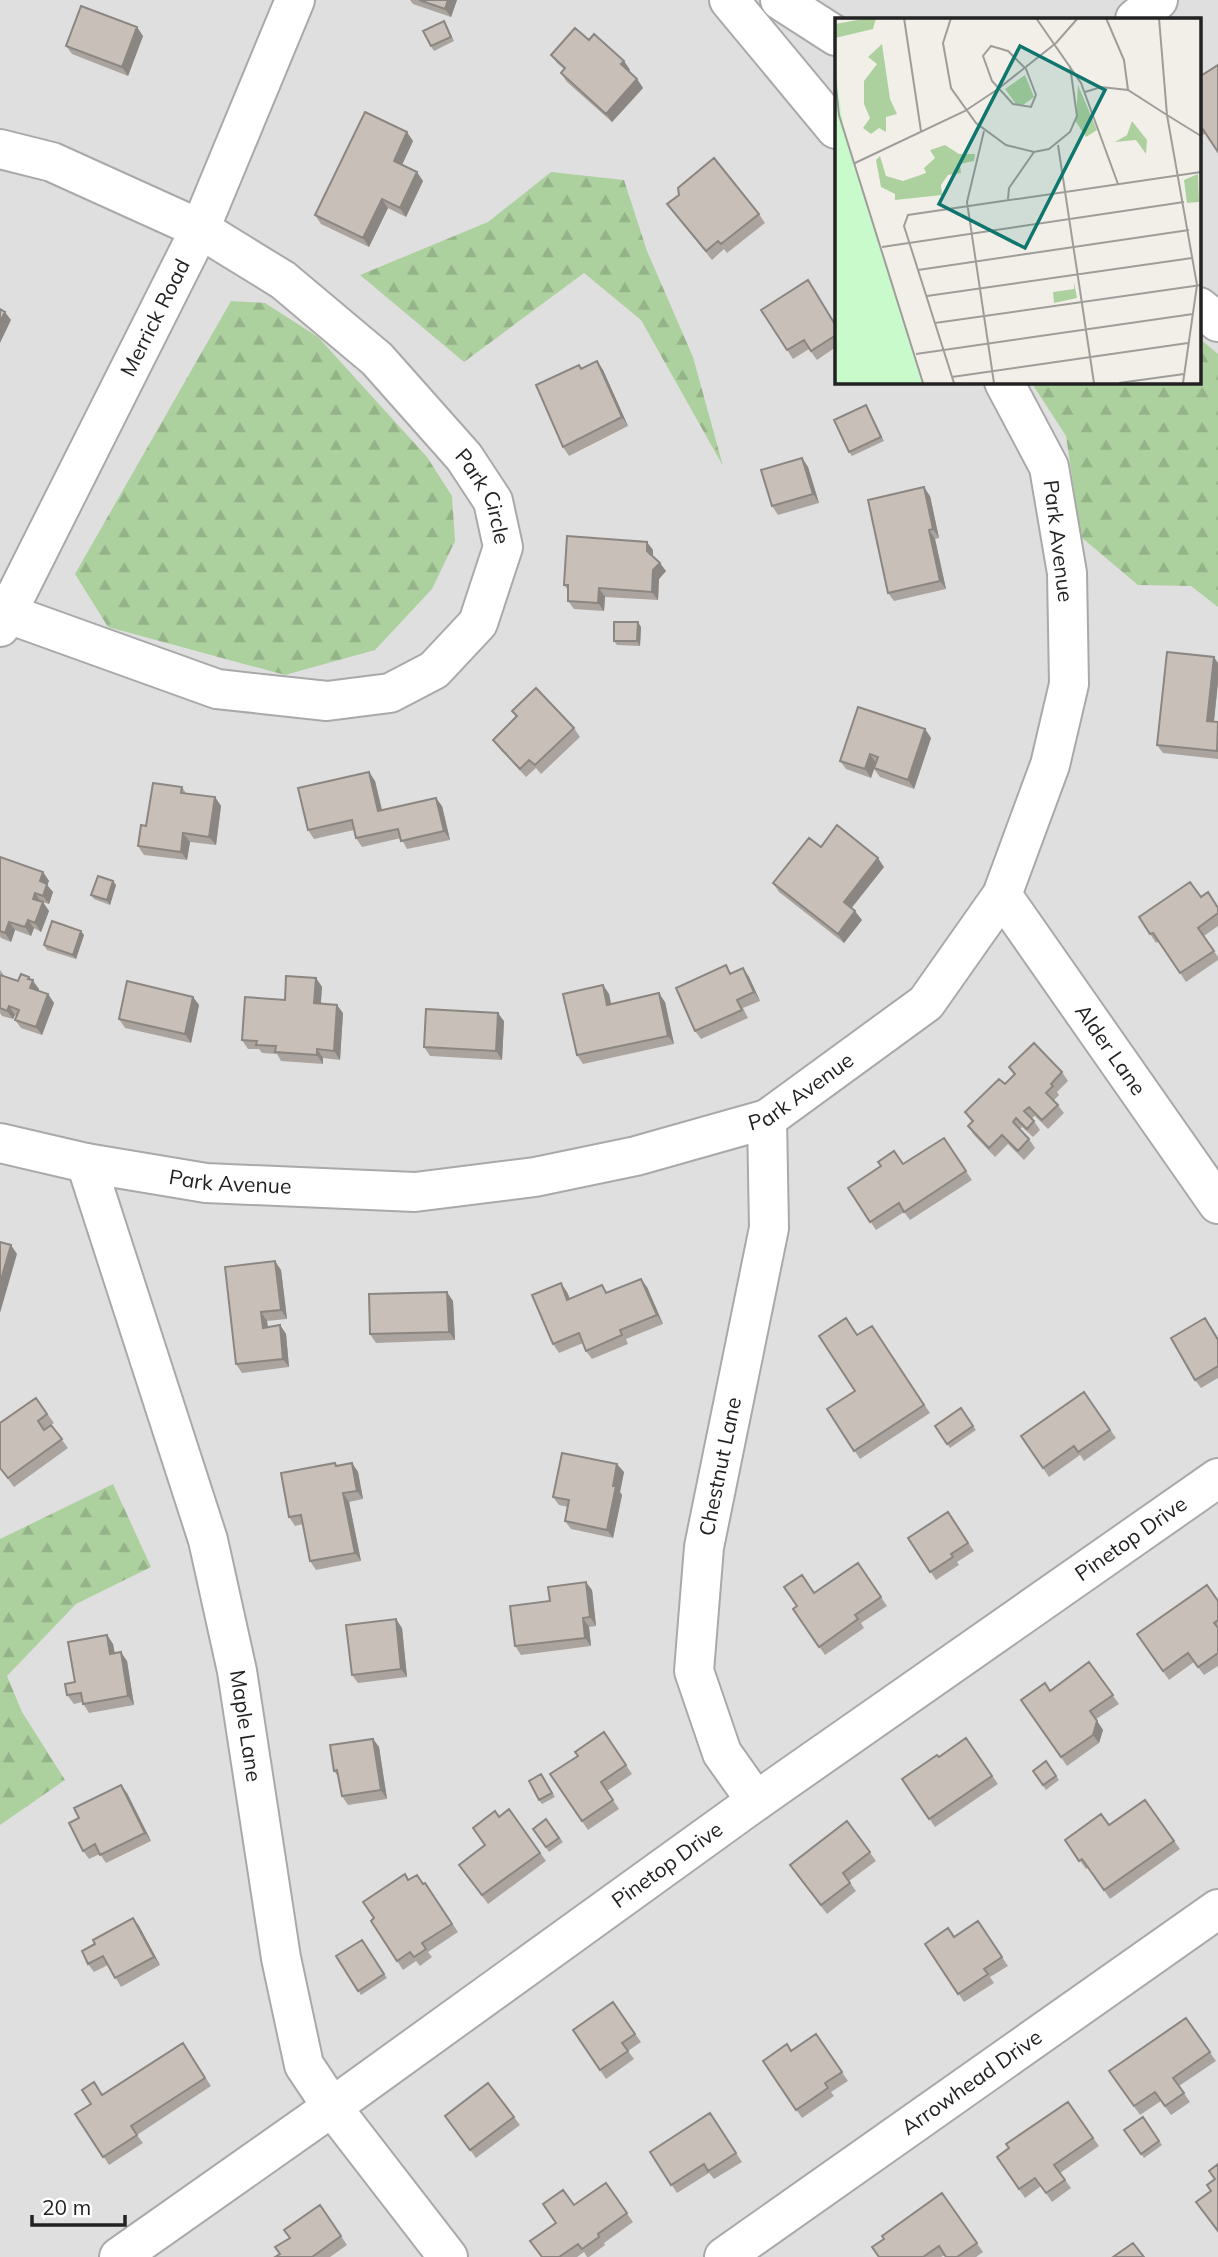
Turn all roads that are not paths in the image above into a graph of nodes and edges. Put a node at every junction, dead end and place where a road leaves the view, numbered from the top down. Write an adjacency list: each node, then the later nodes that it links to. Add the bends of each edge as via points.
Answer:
1 (295, 0): 9 (street, Merrick Road)
2 (729, 0): 7 (street)
3 (780, 0): 6 (street)
4 (1158, 0): 5 (street)
5 (1136, 18)
6 (835, 35)
7 (835, 128)
8 (0, 149): 9 (street, Park Circle, via 51,162)
9 (200, 229): 13 (street, Merrick Road); 13 (street, Park Circle, via 283,280 366,350 464,457 493,501 503,547 478,624 434,670 390,693 327,701 217,689)
10 (1200, 308): 11 (street)
11 (1218, 322)
12 (1005, 383): 14 (street, Park Avenue, via 1049,467 1067,573 1069,684 1050,765)
13 (3, 618)
14 (1002, 895): 15 (street, Park Avenue, via 926,1003); 18 (street, Alder Lane)
15 (767, 1119): 17 (street, Park Avenue, via 535,1177 415,1192 206,1183); 20 (street, Chestnut Lane, via 769,1228 704,1547 694,1671 722,1753)
16 (0, 1143): 17 (street, Park Avenue)
17 (86, 1163): 22 (street, Maple Lane, via 208,1540 237,1671 281,1958 303,2065)
18 (1218, 1204)
19 (1218, 1478): 20 (street, Pinetop Drive)
20 (756, 1801): 22 (street, Pinetop Drive)
21 (1218, 1909): 25 (street, Arrowhead Drive)
22 (332, 2108): 23 (street, Pinetop Drive); 24 (street, Maple Lane)
23 (119, 2257)
24 (448, 2257)
25 (724, 2257)

